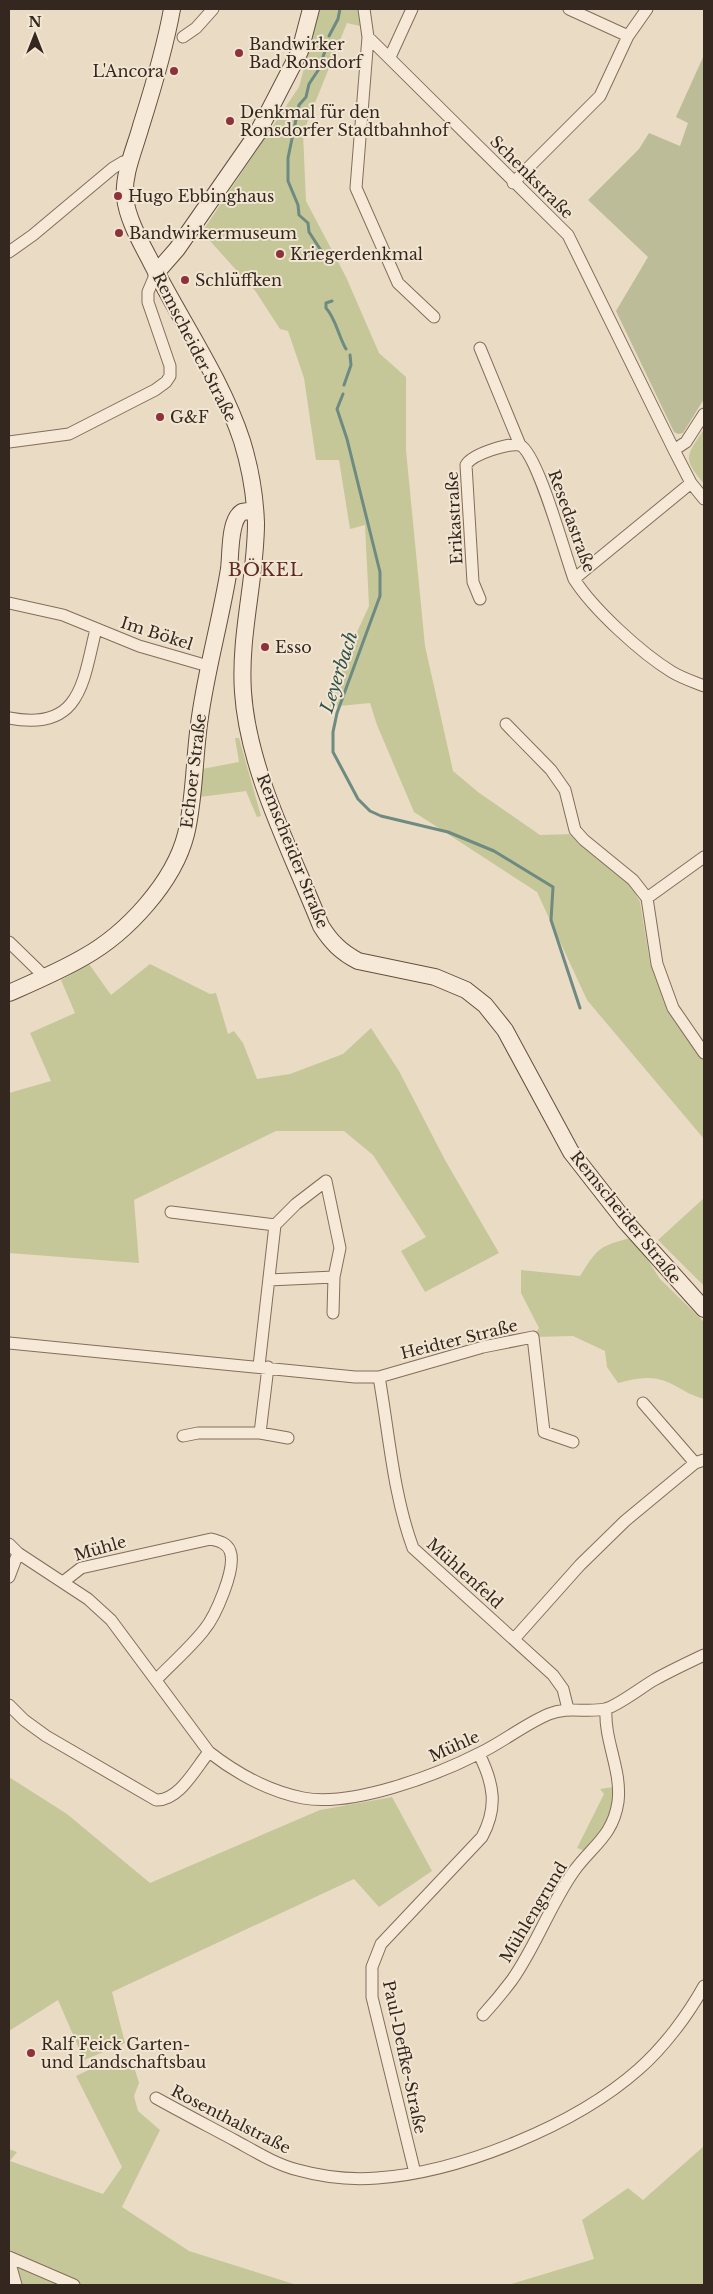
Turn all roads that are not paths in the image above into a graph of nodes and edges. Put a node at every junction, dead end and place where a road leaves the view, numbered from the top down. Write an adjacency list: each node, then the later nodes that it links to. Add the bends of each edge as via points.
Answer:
1 (172, 9): 12 (main road, Remscheider Straße)
2 (213, 9): 9 (street)
3 (311, 9): 15 (main road, via 300,51 257,134 177,249)
4 (364, 9): 10 (street)
5 (412, 9): 11 (street)
6 (569, 9): 8 (street)
7 (647, 9): 8 (street)
8 (628, 36): 13 (street, via 600,96)
9 (183, 37)
10 (368, 37): 11 (street, Schenkstraße); 16 (street, via 356,188 398,283)
11 (390, 57): 13 (street, Schenkstraße)
12 (131, 161): 14 (street, via 113,168); 15 (main road, Remscheider Straße, via 126,204)
13 (514, 183): 21 (street, Schenkstraße, via 568,235)
14 (9, 252)
15 (156, 273): 19 (street, via 148,292 148,302 167,354 170,376 166,382 68,434); 24 (main road, Remscheider Straße, via 230,410 248,463)
16 (434, 317)
17 (480, 348): 20 (street, Resedastraße)
18 (704, 414): 21 (street, via 686,442)
19 (9, 442)
20 (520, 445): 25 (street, Resedastraße, via 529,452); 26 (street, Erikastraße, via 509,445 475,456 466,465 473,582)
21 (674, 450): 22 (street, Schenkstraße)
22 (691, 483): 23 (street, Schenkstraße); 25 (street)
23 (704, 499)
24 (255, 510): 29 (main road, Echoer Straße, via 242,512 233,523 223,603); 43 (main road, Remscheider Straße, via 243,661 246,713 268,799 321,926 337,947 358,961 435,977 466,990 485,1005 505,1030 576,1158 625,1221)
25 (574, 579): 30 (street, Resedastraße, via 622,632 669,670)
26 (480, 599)
27 (9, 604): 28 (street, Im Bökel, via 51,612)
28 (96, 629): 29 (street, Im Bökel); 31 (street, Im Bökel, via 85,679 72,704 59,713 39,719)
29 (208, 666): 36 (main road, Echoer Straße, via 187,832 172,870 139,912 104,942 86,956)
30 (704, 686)
31 (9, 718)
32 (506, 724): 34 (street, via 551,770 565,790 575,830 633,880)
33 (704, 857): 34 (street)
34 (647, 898): 38 (street, via 657,964 673,1008)
35 (9, 942): 36 (street)
36 (44, 976): 37 (main road, Echoer Straße)
37 (9, 993)
38 (704, 1053)
39 (171, 1212): 40 (street)
40 (275, 1224): 41 (street, via 326,1181 340,1248); 42 (street)
41 (334, 1277): 42 (street); 44 (street)
42 (269, 1280): 46 (street)
43 (704, 1309)
44 (333, 1313)
45 (9, 1343): 46 (street, Heidter Straße)
46 (264, 1366): 47 (street, Heidter Straße); 49 (street)
47 (379, 1377): 52 (street, Heidter Straße, via 483,1347 533,1337 544,1432); 58 (street, Mühlenfeld, via 392,1462 413,1548)
48 (643, 1404): 53 (street)
49 (260, 1433): 50 (street); 51 (street)
50 (182, 1436)
51 (288, 1438)
52 (573, 1442)
53 (700, 1461): 58 (street, via 626,1520 580,1565)
54 (9, 1544): 55 (street, Mühle)
55 (18, 1553): 56 (street); 57 (street, Mühle)
56 (9, 1577)
57 (63, 1582): 60 (street, Mühle, via 111,1620); 60 (street, Mühle, via 81,1568 212,1539 222,1542 230,1551 231,1565 220,1601 205,1630)
58 (514, 1639): 62 (street, Mühlenfeld, via 553,1675 563,1689)
59 (704, 1655): 63 (street)
60 (156, 1680): 64 (street, Mühle)
61 (9, 1705): 64 (street, via 46,1736 156,1800 174,1796)
62 (568, 1709): 63 (street, Mühle); 65 (street, Mühle, via 548,1714)
63 (606, 1709): 67 (street, Mühlengrund, via 605,1724 618,1776 614,1820 605,1838 574,1871 512,1979)
64 (208, 1752): 65 (street, Mühle, via 230,1768 280,1792 321,1800 351,1798 400,1785)
65 (479, 1754): 69 (street, Paul-Deffke-Straße, via 494,1789 488,1826 482,1837 381,1944 372,1967 372,1997)
66 (704, 1986): 69 (street, Rosenthalstraße, via 673,2032 639,2069 574,2114 473,2159)
67 (483, 2015)
68 (156, 2098): 69 (street, Rosenthalstraße, via 259,2154 296,2170 338,2178)
69 (414, 2173)
70 (9, 2258): 71 (street); 72 (street)
71 (16, 2285)
72 (74, 2285)

